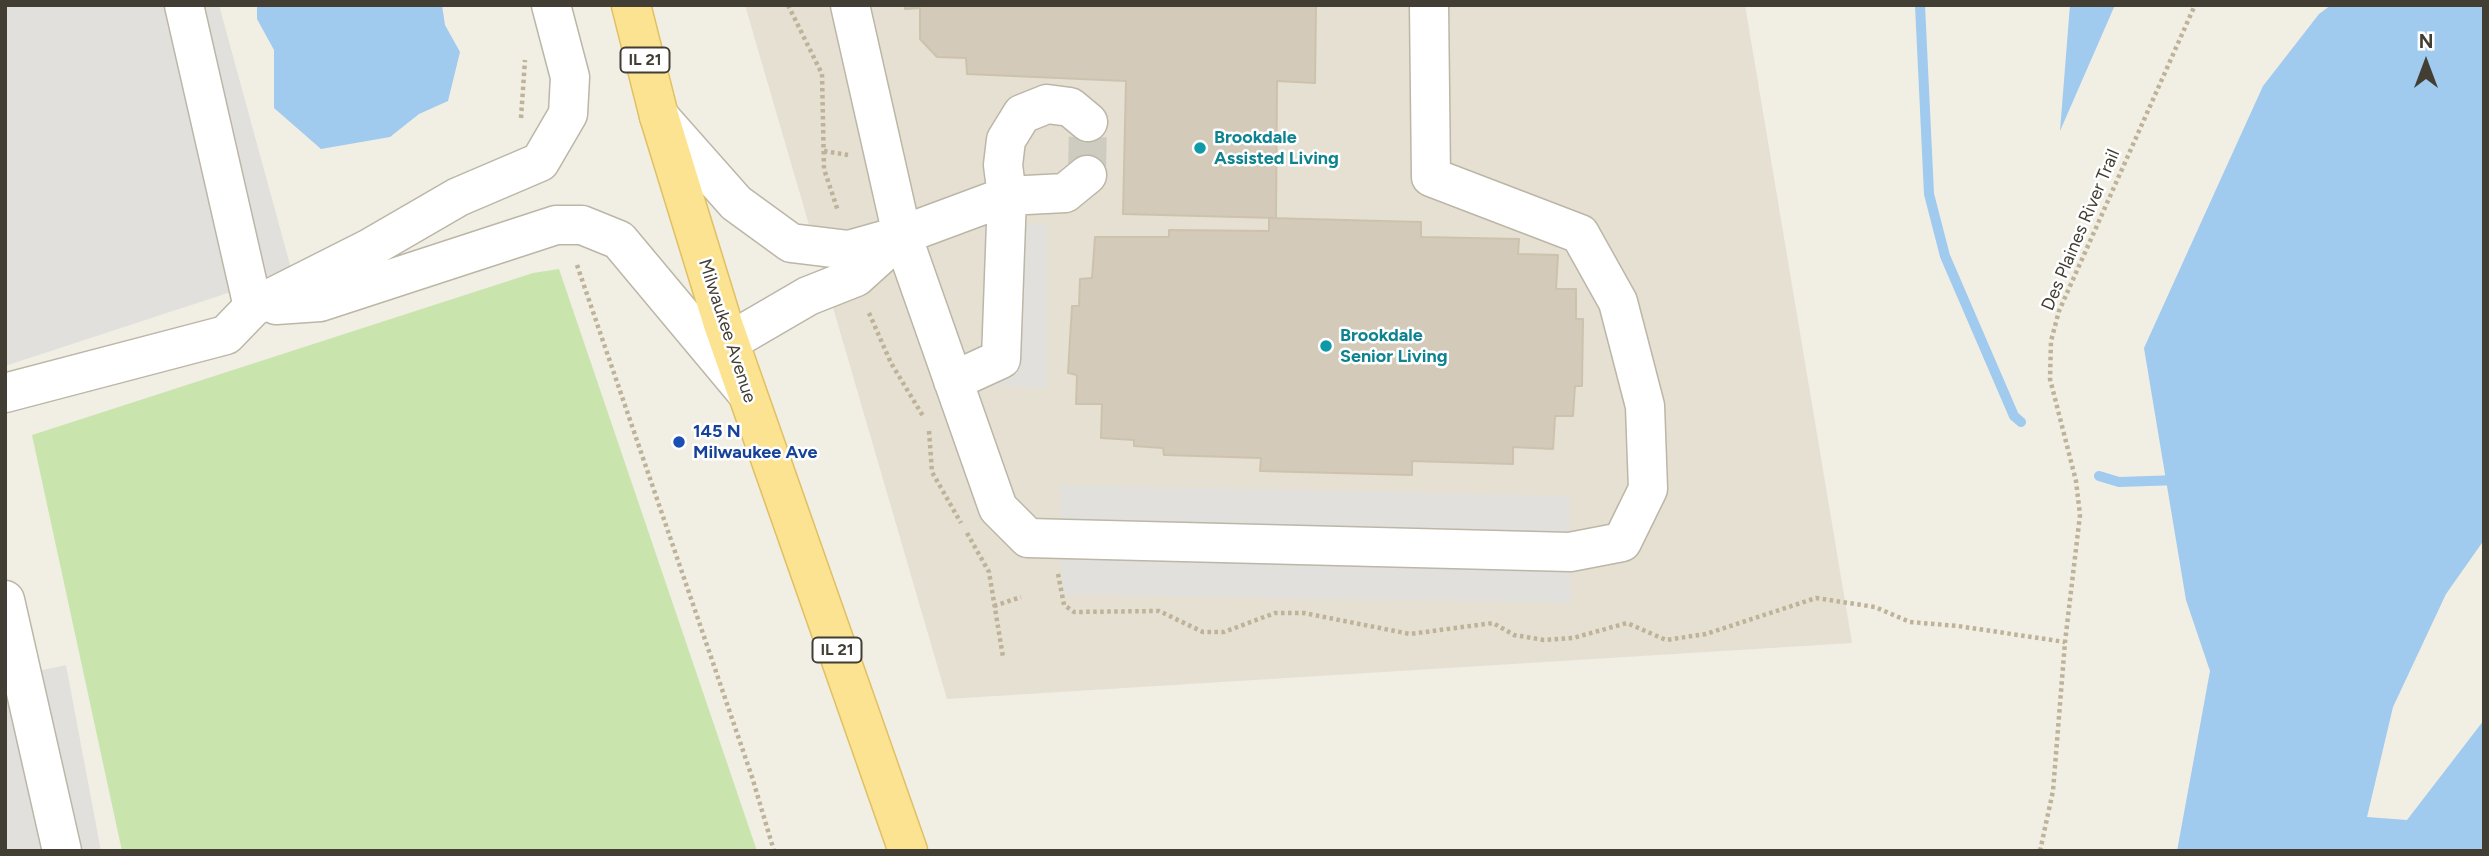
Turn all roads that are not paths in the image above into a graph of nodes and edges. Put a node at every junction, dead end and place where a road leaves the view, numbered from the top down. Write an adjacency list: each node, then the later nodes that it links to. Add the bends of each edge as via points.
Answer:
1 (184, 5): 11 (lane)
2 (551, 5): 11 (lane, via 570,78 568,114 540,162 458,197)
3 (631, 5): 6 (main road, Milwaukee Avenue / IL 21)
4 (850, 5): 10 (lane)
5 (1429, 5): 13 (lane, via 1431,177 1580,234 1618,302 1646,406 1648,489 1622,542 1570,552 1028,538 998,508)
6 (659, 116): 10 (lane, via 736,203 791,243 849,250); 12 (main road, Milwaukee Avenue / IL 21)
7 (1088, 122): 9 (lane, via 1070,107 1047,104 1022,114 1006,140)
8 (1087, 175): 9 (lane, via 1065,193)
9 (1007, 196): 10 (lane); 13 (lane, via 1001,359)
10 (902, 235): 12 (lane, via 856,277 808,296); 13 (lane)
11 (253, 307): 14 (lane, via 226,335); 15 (lane, via 320,302 564,225 582,225 619,240)
12 (729, 342): 15 (main road, Milwaukee Avenue / IL 21)
13 (953, 381)
14 (5, 393)
15 (747, 394): 18 (main road, Milwaukee Avenue / IL 21)
16 (5, 600): 17 (lane)
17 (62, 851)
18 (908, 851)

